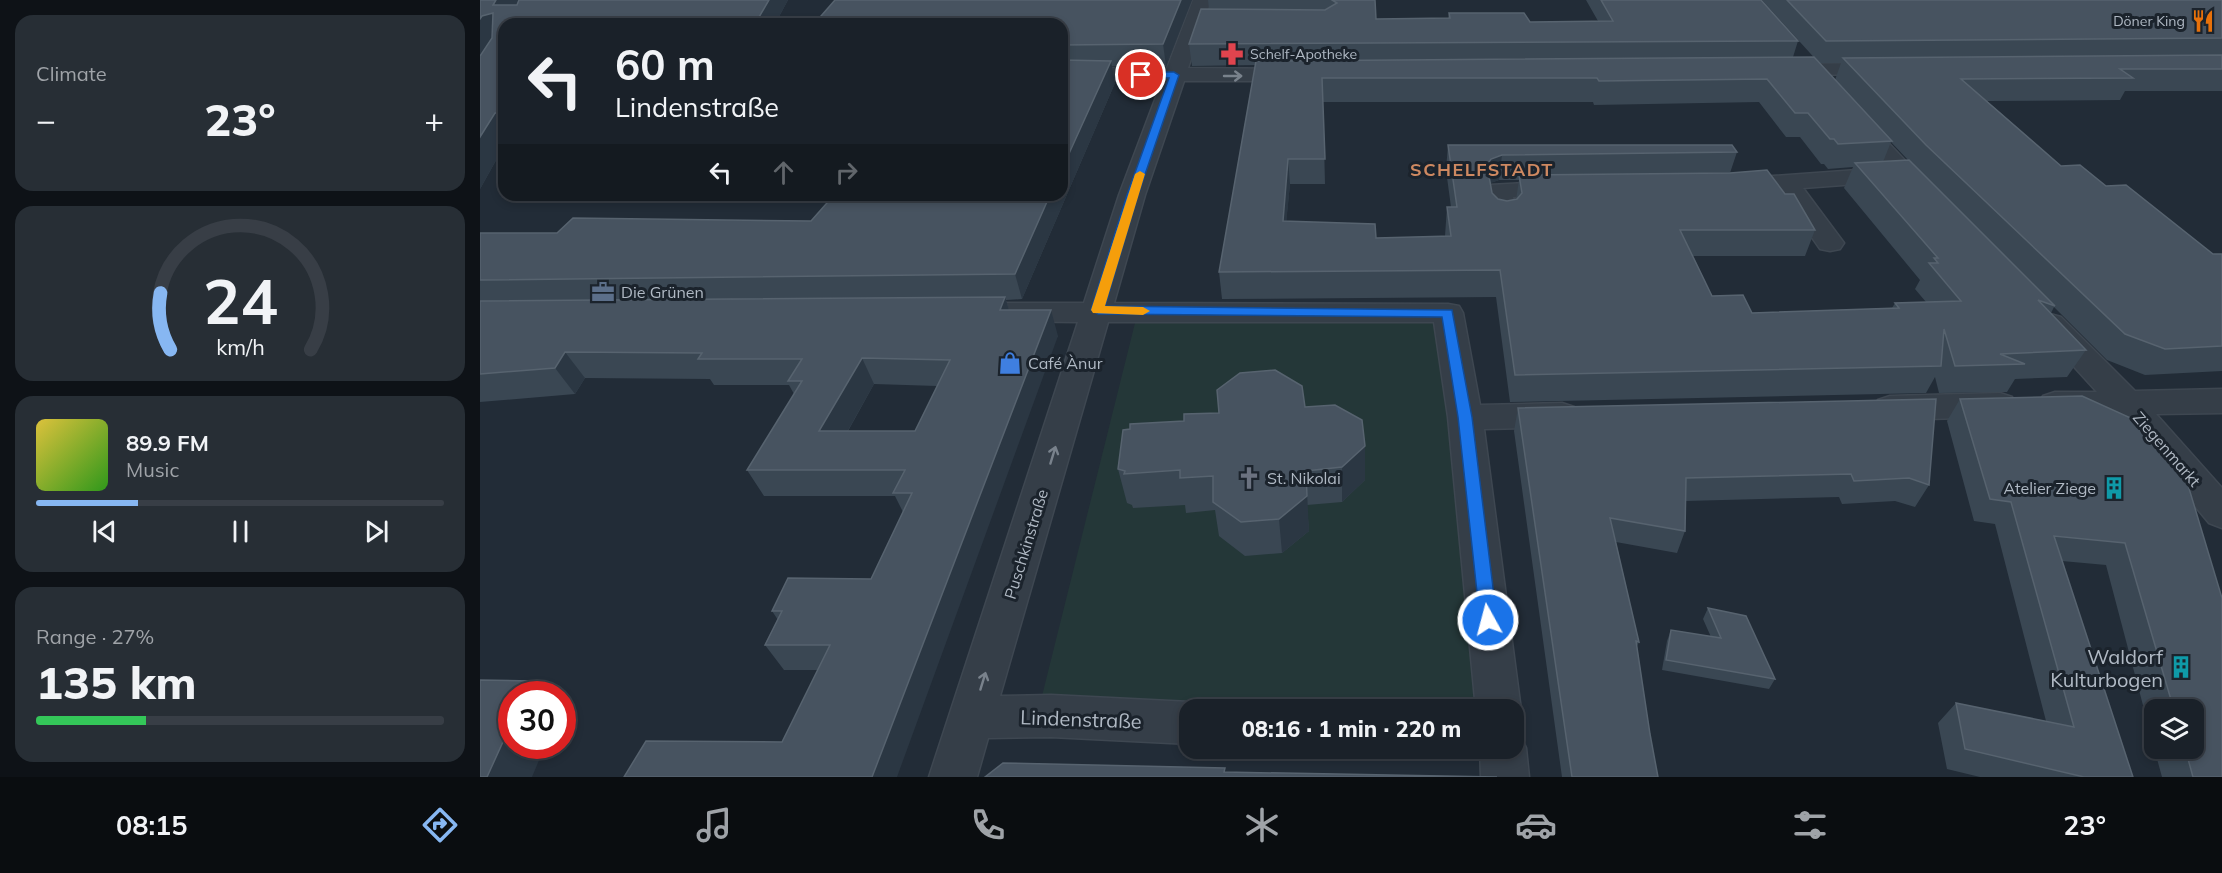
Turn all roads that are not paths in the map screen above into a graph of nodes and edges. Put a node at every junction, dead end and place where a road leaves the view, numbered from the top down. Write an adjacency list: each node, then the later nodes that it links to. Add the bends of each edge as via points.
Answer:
1 (1202, 0): 2 (street, Puschkinstraße)
2 (1195, 21): 3 (street); 9 (street, Puschkinstraße)
3 (1218, 21)
4 (1786, 43): 7 (street)
5 (1903, 69): 7 (street)
6 (1762, 70): 7 (street)
7 (1809, 70): 11 (street)
8 (1068, 74): 9 (street)
9 (1174, 75): 10 (street, one-way to 10); 18 (street, Puschkinstraße, via 1132,195)
10 (1315, 75)
11 (1905, 175): 12 (street); 15 (street)
12 (1785, 181): 13 (street); 17 (street)
13 (1711, 188)
14 (1581, 189): 16 (street, via 1499,190)
15 (1938, 208)
16 (1504, 217)
17 (1830, 243)
18 (1098, 310): 20 (street); 25 (street, via 1448,313); 28 (street, Puschkinstraße, one-way to 18)
19 (2036, 310): 22 (street)
20 (984, 312)
21 (2222, 401): 22 (street, Ziegenmarkt)
22 (2127, 403): 23 (street); 26 (street, Ziegenmarkt)
23 (1855, 408)
24 (1595, 414): 25 (street)
25 (1465, 417): 27 (street)
26 (2222, 513)
27 (1498, 699)
28 (972, 717): 29 (street, Lindenstraße, via 1052,716); 31 (street, Puschkinstraße)
29 (1179, 722)
30 (1504, 759): 32 (street)
31 (953, 777)
32 (1505, 777)

